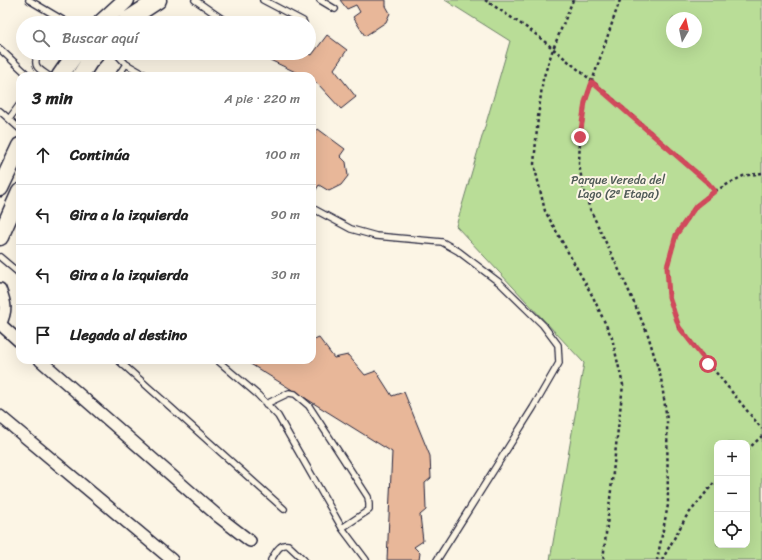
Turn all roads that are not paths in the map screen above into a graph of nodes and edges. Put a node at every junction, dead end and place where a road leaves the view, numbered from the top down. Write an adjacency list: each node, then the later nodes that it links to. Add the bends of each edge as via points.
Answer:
1 (29, 0): 8 (lane)
2 (126, 0): 9 (main road)
3 (158, 0): 10 (main road)
4 (195, 0): 11 (lane)
5 (263, 0): 12 (lane)
6 (320, 0): 7 (lane)
7 (335, 9)
8 (54, 16)
9 (109, 16)
10 (134, 16)
11 (218, 16)
12 (293, 16)
13 (0, 49): 19 (lane)
14 (35, 60): 20 (lane, via 36,67)
15 (71, 60): 21 (main road)
16 (91, 60): 22 (main road)
17 (122, 60): 18 (lane)
18 (126, 64): 23 (lane); 24 (lane)
19 (25, 72)
20 (43, 72)
21 (63, 72)
22 (83, 72)
23 (121, 72)
24 (140, 72)
25 (16, 109): 27 (lane)
26 (0, 111): 27 (lane)
27 (9, 119): 28 (lane)
28 (16, 125)
29 (16, 154): 30 (main road)
30 (0, 188)
31 (16, 206): 33 (main road)
32 (316, 210): 51 (lane, via 351,229 376,236 442,242 500,283 543,325 558,345 559,363)
33 (0, 236)
34 (0, 257): 35 (lane)
35 (16, 271)
36 (0, 289): 37 (street, via 6,312)
37 (0, 325): 38 (street)
38 (16, 339)
39 (45, 364): 46 (street, via 219,517)
40 (122, 364): 44 (lane)
41 (222, 364): 42 (lane)
42 (266, 404): 45 (lane, via 278,416); 45 (lane, via 289,393 295,394 309,406 368,497 369,510)
43 (0, 416): 47 (street)
44 (284, 509)
45 (342, 528): 50 (lane)
46 (250, 541)
47 (172, 560)
48 (271, 560): 49 (lane, via 280,546 285,544)
49 (304, 560)
50 (366, 560)
51 (437, 560)

